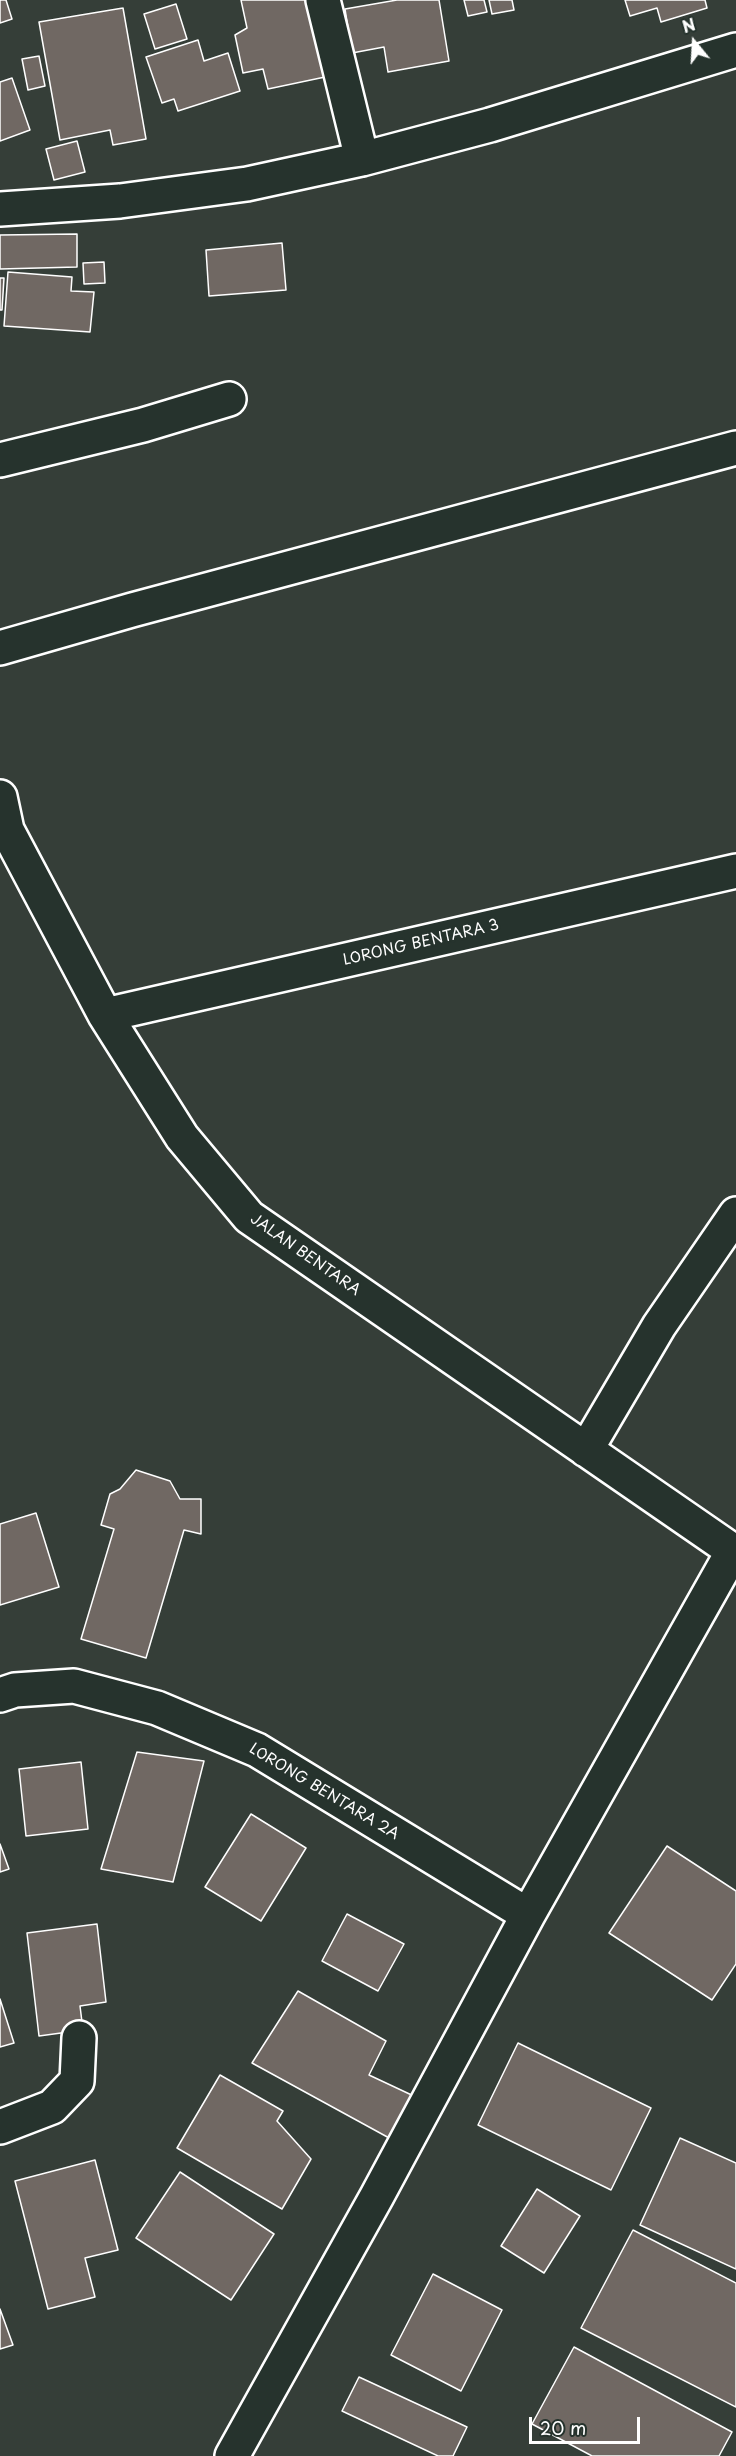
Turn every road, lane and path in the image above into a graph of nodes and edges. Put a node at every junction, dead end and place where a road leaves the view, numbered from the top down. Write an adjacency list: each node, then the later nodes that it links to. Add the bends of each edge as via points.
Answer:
1 (323, 0): 3 (street)
2 (736, 50): 3 (street, via 490,125)
3 (362, 159): 4 (street, via 247,184 120,201)
4 (0, 209)
5 (229, 399): 7 (street)
6 (736, 448): 8 (street)
7 (0, 460)
8 (0, 648)
9 (0, 796): 10 (street, JALAN BENTARA)
10 (4, 831): 12 (street, JALAN BENTARA)
11 (736, 871): 12 (street, LORONG BENTARA 3)
12 (105, 1015): 14 (street, JALAN BENTARA, via 182,1137 249,1217)
13 (736, 1214): 14 (street, via 659,1326)
14 (586, 1450): 15 (street, JALAN BENTARA)
15 (735, 1552): 17 (street)
16 (0, 1695): 17 (street, LORONG BENTARA 2A, via 15,1690 74,1686 158,1708 257,1750)
17 (528, 1915): 20 (street)
18 (79, 2038): 19 (street, via 77,2081 52,2107)
19 (0, 2127)
20 (232, 2456)

